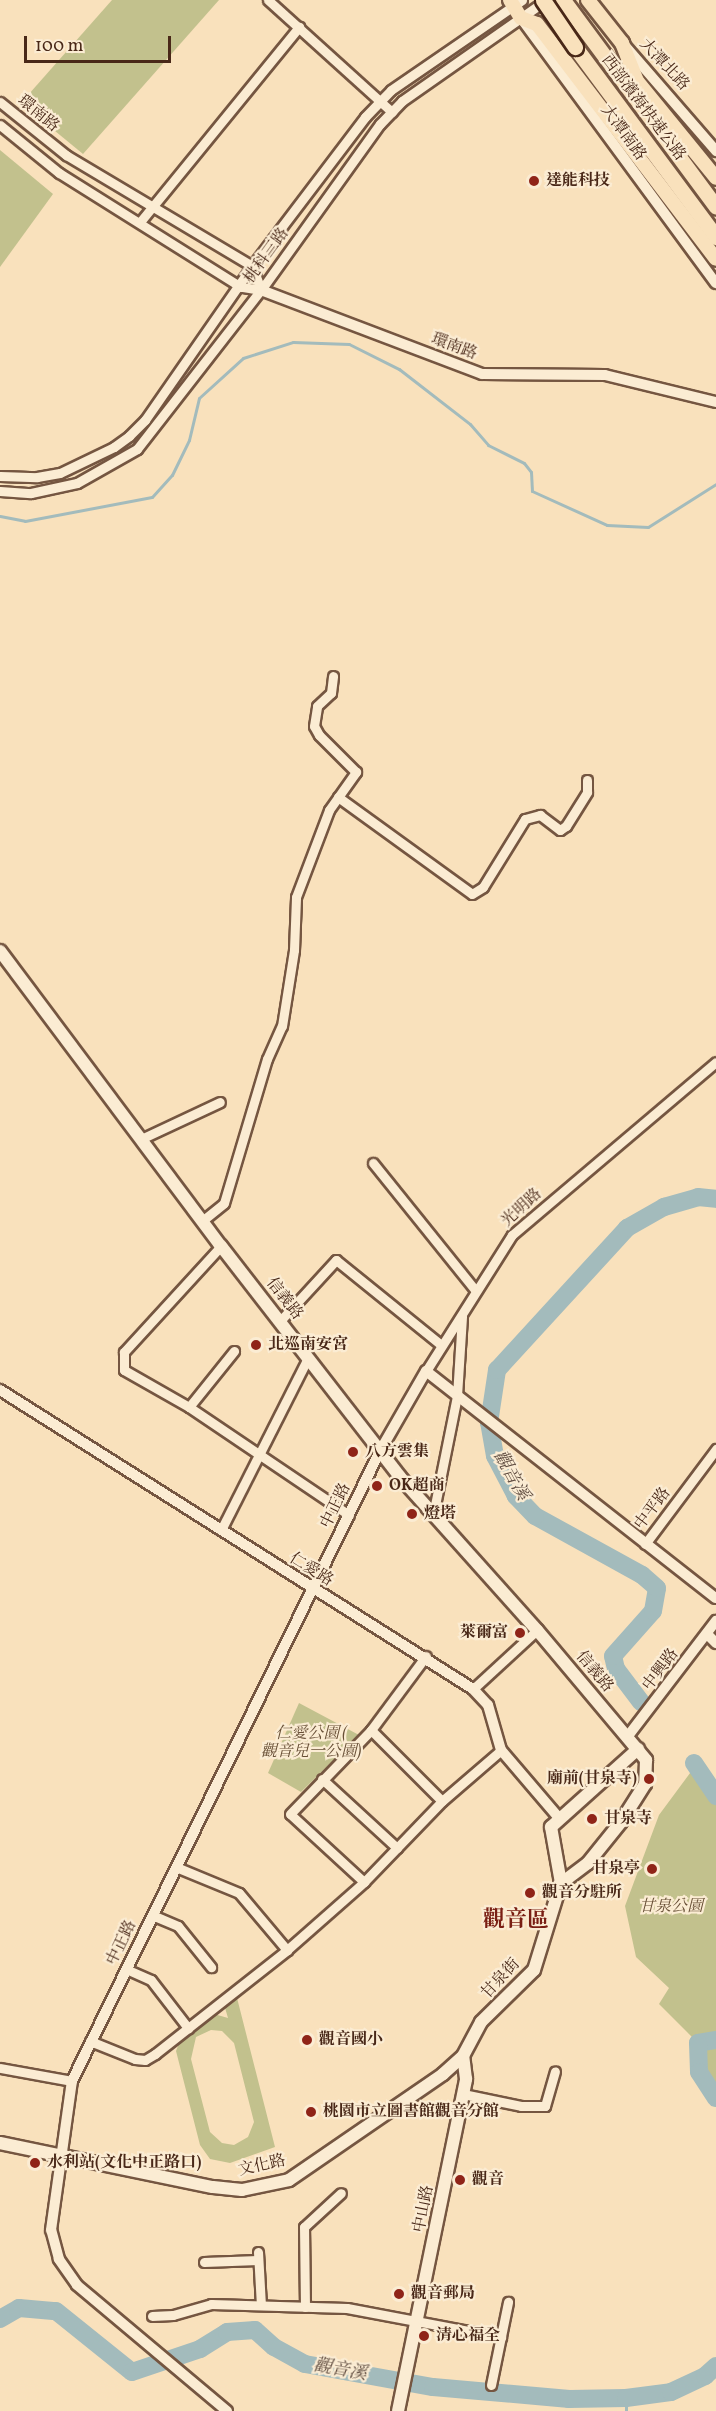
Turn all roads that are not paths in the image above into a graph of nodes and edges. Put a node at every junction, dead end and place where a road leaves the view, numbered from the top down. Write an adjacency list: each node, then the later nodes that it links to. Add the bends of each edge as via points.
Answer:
1 (268, 0): 6 (street)
2 (544, 0): 5 (street, 桃科三路); 17 (highway, 西部濱海快速公路, bridge)
3 (563, 0): 15 (highway, 西部濱海快速公路)
4 (588, 0): 7 (main road, 大潭北路)
5 (517, 6): 8 (street, 桃科三路); 10 (street, 桃科三路); 18 (main road, via 537,24); 20 (street, 大潭南路)
6 (299, 27): 8 (street); 14 (street)
7 (622, 43): 12 (street, 大潭北路); 13 (main road, via 637,81)
8 (380, 101): 10 (street); 19 (street, 桃科三路)
9 (0, 102): 14 (street, 環南路, via 66,155)
10 (392, 112): 22 (street, 桃科三路)
11 (0, 126): 16 (street, 環南路, via 59,173)
12 (716, 151)
13 (716, 178)
14 (150, 206): 16 (street); 19 (street, 環南路)
15 (716, 207)
16 (140, 222): 21 (street, 環南路)
17 (716, 237)
18 (716, 260)
19 (252, 266): 21 (street, 桃科三路); 22 (street)
20 (716, 283)
21 (241, 287): 22 (street, 環南路); 25 (street, 桃科三路, via 145,420 129,436 60,473)
22 (261, 290): 24 (street, 環南路, via 482,374 605,375); 26 (street, 桃科三路, via 137,449 77,483 32,494)
23 (716, 394): 24 (street)
24 (710, 401)
25 (0, 476)
26 (0, 491)
27 (333, 675): 29 (street, via 331,693 317,706 314,726 355,768 355,774)
28 (587, 780): 29 (street, via 587,792 566,826 560,830 540,816 525,819 483,887 472,894)
29 (338, 797): 35 (street, via 315,842 296,897 294,950 282,1026 267,1059 224,1203)
30 (0, 951): 33 (main road, 信義路)
31 (716, 1062): 37 (street, 光明路, via 512,1235)
32 (220, 1102): 33 (street)
33 (141, 1139): 35 (main road, 信義路)
34 (373, 1163): 37 (street)
35 (202, 1221): 36 (main road, 信義路)
36 (221, 1246): 39 (main road, 信義路); 46 (street, via 124,1352 124,1370)
37 (475, 1290): 38 (street, 光明路)
38 (462, 1315): 43 (street, 光明路); 45 (street)
39 (280, 1321): 40 (street, via 336,1260); 42 (main road, 信義路)
40 (439, 1343)
41 (234, 1351): 46 (street)
42 (308, 1358): 48 (main road, 信義路); 49 (street)
43 (426, 1371): 45 (street); 48 (street, 光明路)
44 (0, 1390): 52 (street, 仁愛路)
45 (457, 1396): 51 (street); 53 (street)
46 (189, 1407): 49 (street)
47 (716, 1449): 53 (street, 中平路)
48 (380, 1451): 50 (street, 中正路); 51 (main road, 信義路)
49 (261, 1456): 50 (street); 52 (street)
50 (349, 1515): 54 (street, 中正路)
51 (433, 1515): 57 (main road, 信義路)
52 (221, 1530): 54 (street, 仁愛路)
53 (645, 1544): 55 (street, 中平路)
54 (313, 1589): 60 (street, 仁愛路); 70 (street, 中正路)
55 (716, 1598)
56 (716, 1621): 58 (street, 中興路)
57 (537, 1630): 61 (street); 63 (main road, 信義路)
58 (707, 1634): 59 (street); 63 (street, 中興路)
59 (716, 1643)
60 (426, 1656): 61 (street, 仁愛路); 62 (street)
61 (473, 1689): 65 (street, 仁愛路, via 488,1705)
62 (371, 1730): 66 (street); 67 (street)
63 (628, 1736): 64 (main road)
64 (638, 1749): 68 (main road); 72 (main road, via 646,1760 645,1784 599,1851 569,1881)
65 (501, 1750): 67 (street); 68 (street, 仁愛路)
66 (322, 1779): 69 (street); 71 (street, via 291,1814)
67 (442, 1801): 69 (street)
68 (559, 1818): 72 (main road, 甘泉街, via 551,1829)
69 (397, 1848): 71 (street)
70 (176, 1867): 73 (street, 中正路); 74 (street, via 239,1893)
71 (364, 1882): 74 (street)
72 (561, 1883): 79 (main road, 甘泉街, via 534,1970 481,2022)
73 (152, 1915): 75 (street, via 178,1926); 76 (street, 中正路)
74 (287, 1950): 77 (street)
75 (211, 1967)
76 (126, 1969): 77 (street, via 151,1980); 78 (street, 中正路)
77 (189, 2028): 78 (street, via 145,2060)
78 (90, 2041): 82 (street, 中正路)
79 (463, 2056): 83 (main road, 中山路); 85 (main road, 文化路, via 289,2180 242,2190 213,2187)
80 (0, 2068): 82 (street)
81 (555, 2072): 83 (street, via 545,2106 521,2106)
82 (72, 2081): 85 (street, 中正路)
83 (463, 2094): 92 (main road, 中山路)
84 (0, 2143): 85 (main road, 文化路)
85 (60, 2155): 95 (street, 中正路, via 51,2230 59,2259 77,2285)
86 (341, 2193): 90 (street, via 304,2227)
87 (204, 2262): 89 (street, via 258,2256)
88 (508, 2302): 93 (street)
89 (261, 2305): 90 (street); 91 (street, via 212,2304 173,2315)
90 (305, 2307): 92 (street, via 347,2308)
91 (152, 2316)
92 (418, 2321): 93 (street); 96 (main road, 中山路)
93 (501, 2337): 94 (street)
94 (491, 2385)
95 (227, 2411)
96 (398, 2411)

